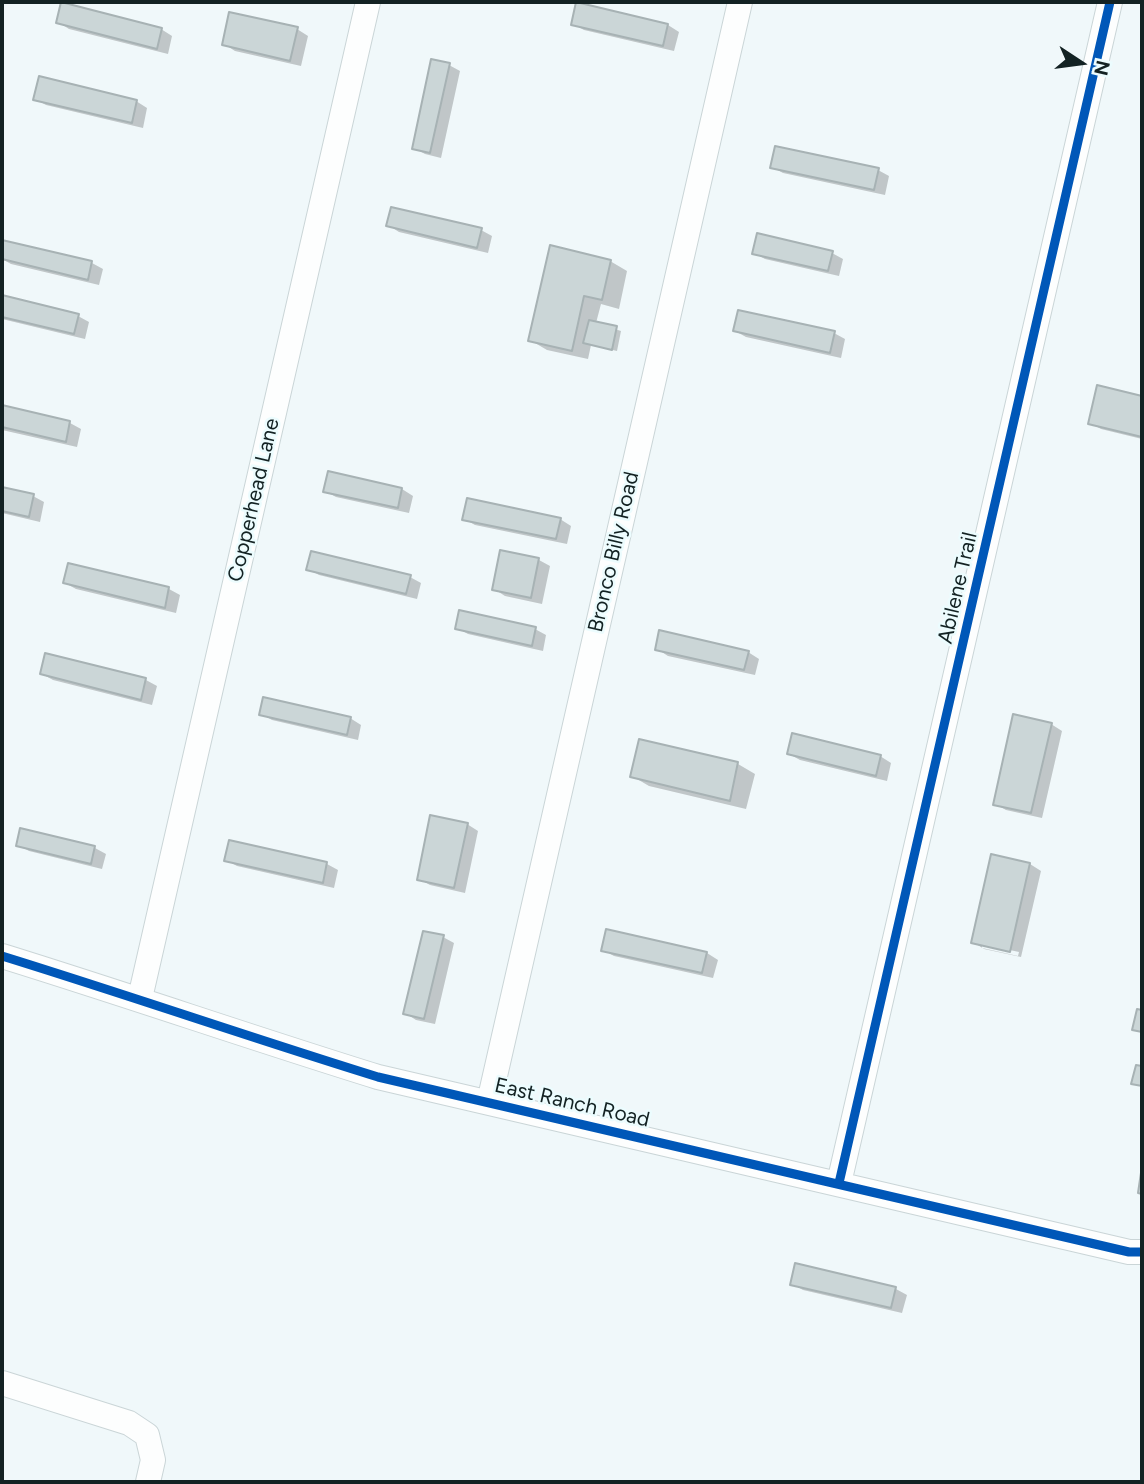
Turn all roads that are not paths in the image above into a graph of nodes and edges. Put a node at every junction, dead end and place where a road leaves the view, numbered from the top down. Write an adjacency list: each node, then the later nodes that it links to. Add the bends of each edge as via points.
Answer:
1 (368, 2): 5 (street, Copperhead Lane)
2 (740, 2): 6 (street, Bronco Billy Road)
3 (1110, 2): 7 (street, Abilene Trail)
4 (2, 956): 5 (street, East Ranch Road)
5 (140, 998): 6 (street, East Ranch Road, via 378,1077)
6 (489, 1102): 7 (street, East Ranch Road)
7 (839, 1183): 8 (street, East Ranch Road)
8 (1142, 1252)
9 (2, 1383): 10 (street, via 129,1423 147,1435 153,1460)
10 (148, 1482)

